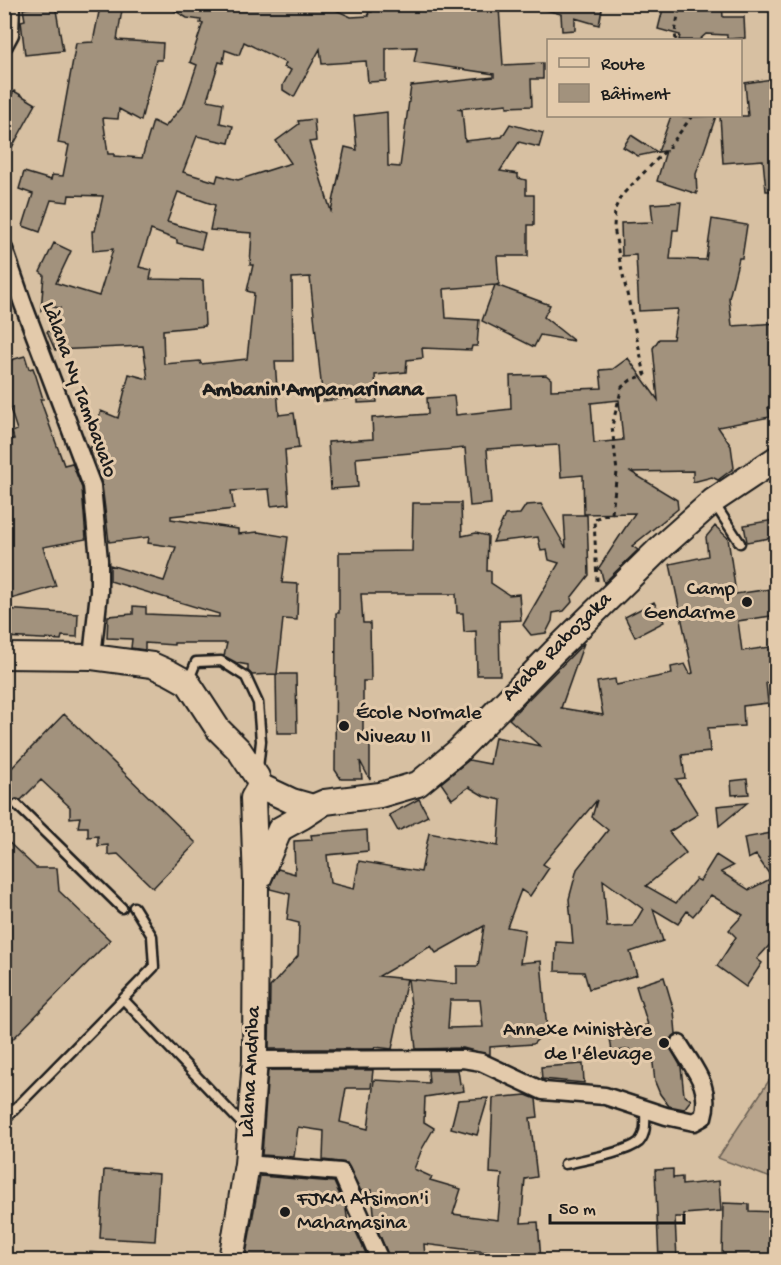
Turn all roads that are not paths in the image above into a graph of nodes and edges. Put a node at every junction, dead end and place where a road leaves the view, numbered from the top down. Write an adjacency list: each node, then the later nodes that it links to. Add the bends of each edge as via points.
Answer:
1 (11, 4): 2 (street, via 10,34)
2 (4, 45)
3 (4, 249): 8 (street, Làlana Ny Tambavalo, via 92,486 99,560)
4 (777, 459): 5 (street, Arabe Rabozaka)
5 (713, 501): 6 (lane); 11 (street, Arabe Rabozaka, via 598,607 458,751 418,784 380,795)
6 (740, 543)
7 (4, 656): 8 (street)
8 (92, 657): 9 (street, via 152,665)
9 (188, 683): 10 (street); 10 (lane, via 196,662 221,661 246,677 258,703)
10 (258, 782): 11 (street, Arabe Rabozaka, via 292,801 313,807); 13 (street, Làlana Andriba, via 253,798)
11 (325, 802): 13 (street, via 280,829)
12 (17, 805): 15 (lane)
13 (256, 883): 18 (street, Làlana Andriba)
14 (134, 907): 16 (lane, via 152,936 154,967)
15 (122, 908)
16 (123, 999): 20 (lane); 21 (lane)
17 (679, 1044): 19 (street, via 703,1085 707,1103 703,1117 694,1122)
18 (255, 1060): 19 (street, via 463,1059 481,1062 543,1091 605,1096); 21 (street, Làlana Andriba)
19 (645, 1109): 23 (lane, via 645,1130 638,1142)
20 (4, 1120)
21 (249, 1131): 22 (street, Làlana Andriba)
22 (247, 1164): 24 (street, Làlana Andriba); 25 (street, via 341,1172)
23 (565, 1164)
24 (231, 1260)
25 (380, 1260)

